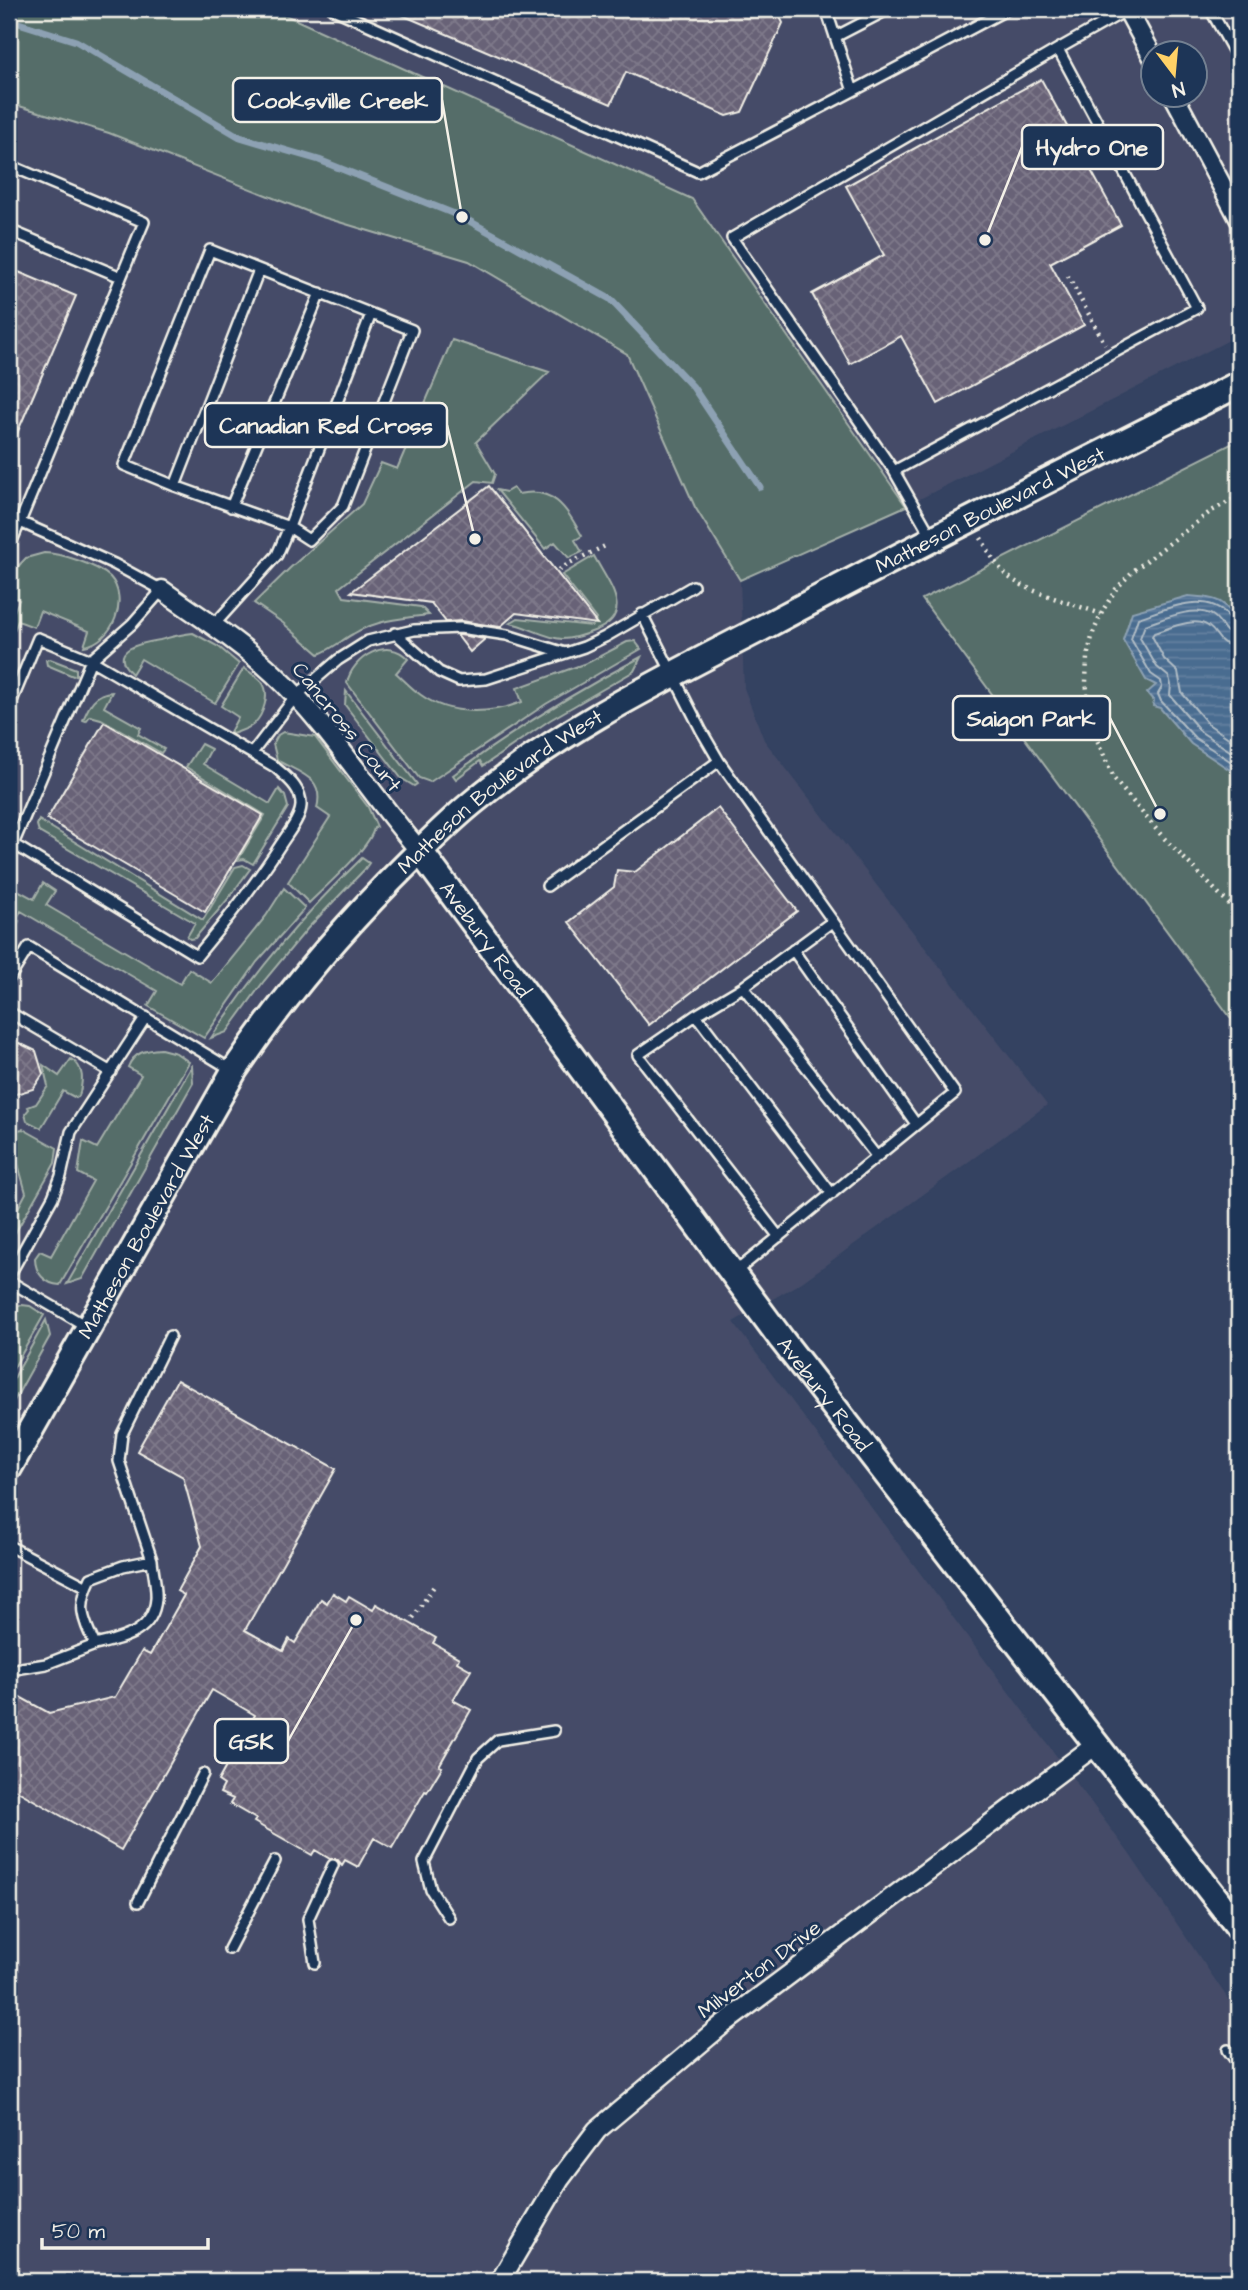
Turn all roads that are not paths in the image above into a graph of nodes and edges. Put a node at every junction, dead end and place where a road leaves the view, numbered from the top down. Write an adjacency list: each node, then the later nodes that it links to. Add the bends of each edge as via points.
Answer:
1 (332, 9): 11 (lane, via 698,172)
2 (826, 9): 7 (lane)
3 (889, 9): 7 (lane)
4 (1008, 9): 11 (lane)
5 (1127, 9): 8 (street); 9 (lane)
6 (1210, 9): 10 (lane)
7 (835, 37): 11 (lane)
8 (1142, 38)
9 (1058, 50): 21 (lane, via 1197,308); 21 (lane, via 732,238)
10 (1239, 61)
11 (853, 91)
12 (1180, 108): 14 (street)
13 (9, 165): 17 (lane, via 144,222)
14 (1239, 218)
15 (9, 230): 17 (lane)
16 (259, 270): 18 (lane); 22 (lane); 22 (lane, via 209,250 124,465)
17 (121, 277): 24 (lane)
18 (320, 293): 19 (lane); 23 (lane)
19 (371, 314): 25 (lane); 25 (lane, via 412,330 343,506 309,540)
20 (1239, 384): 26 (street, Matheson Boulevard West)
21 (894, 471): 26 (lane)
22 (175, 486): 23 (lane)
23 (231, 507): 25 (lane)
24 (20, 522): 27 (lane); 29 (lane)
25 (289, 527): 31 (lane, via 276,555)
26 (932, 538): 35 (street, Matheson Boulevard West)
27 (9, 548)
28 (692, 586): 30 (lane)
29 (162, 590): 31 (street, Cancross Court); 34 (lane)
30 (642, 614): 33 (lane, via 605,637); 35 (lane)
31 (213, 626): 36 (street, Cancross Court)
32 (395, 633): 33 (lane, via 460,628 506,635); 33 (lane, via 439,672 459,681 486,679); 36 (lane, via 368,641 338,660)
33 (565, 653)
34 (91, 660): 37 (lane, via 38,638); 38 (lane); 40 (lane)
35 (672, 675): 39 (lane); 41 (street, Matheson Boulevard West, via 530,761 472,803)
36 (296, 696): 38 (lane); 41 (street, Cancross Court)
37 (9, 708)
38 (252, 753): 40 (lane, via 295,785 301,805 261,875 197,956)
39 (719, 761): 42 (lane); 43 (lane)
40 (11, 849)
41 (420, 851): 50 (street, Matheson Boulevard West, via 324,951); 56 (street, Avebury Road)
42 (547, 886)
43 (833, 921): 44 (lane); 52 (lane, via 955,1093)
44 (793, 950): 46 (lane); 52 (lane)
45 (9, 979): 49 (lane, via 29,947)
46 (743, 987): 48 (lane); 53 (lane)
47 (9, 1012): 51 (lane)
48 (696, 1015): 54 (lane); 55 (lane, via 638,1055)
49 (146, 1017): 50 (lane); 51 (lane)
50 (234, 1071): 59 (street, Matheson Boulevard West)
51 (111, 1072): 57 (lane, via 71,1132 52,1197)
52 (916, 1125): 53 (lane)
53 (877, 1157): 54 (lane)
54 (832, 1194): 55 (lane)
55 (779, 1237): 56 (lane)
56 (733, 1274): 68 (street, Avebury Road)
57 (9, 1276)
58 (9, 1282): 59 (lane)
59 (87, 1327): 61 (street, Matheson Boulevard West)
60 (170, 1336): 63 (lane, via 122,1434 119,1461)
61 (9, 1468)
62 (9, 1546): 64 (lane)
63 (152, 1559): 64 (lane, via 92,1578); 65 (lane, via 156,1598 149,1623 129,1637)
64 (87, 1587): 65 (lane, via 82,1597 83,1620)
65 (95, 1645): 66 (lane, via 46,1664)
66 (9, 1670)
67 (554, 1731): 73 (lane, via 498,1740 478,1758 424,1862 431,1890)
68 (1097, 1744): 74 (street, Avebury Road); 79 (street, Milverton Drive, via 722,2025 597,2130 560,2179)
69 (203, 1774): 72 (lane)
70 (275, 1861): 75 (lane)
71 (333, 1865): 76 (lane, via 308,1919)
72 (138, 1902)
73 (449, 1918)
74 (1239, 1928)
75 (229, 1949)
76 (315, 1963)
77 (1228, 2050): 78 (lane)
78 (1239, 2065)
79 (500, 2281)

